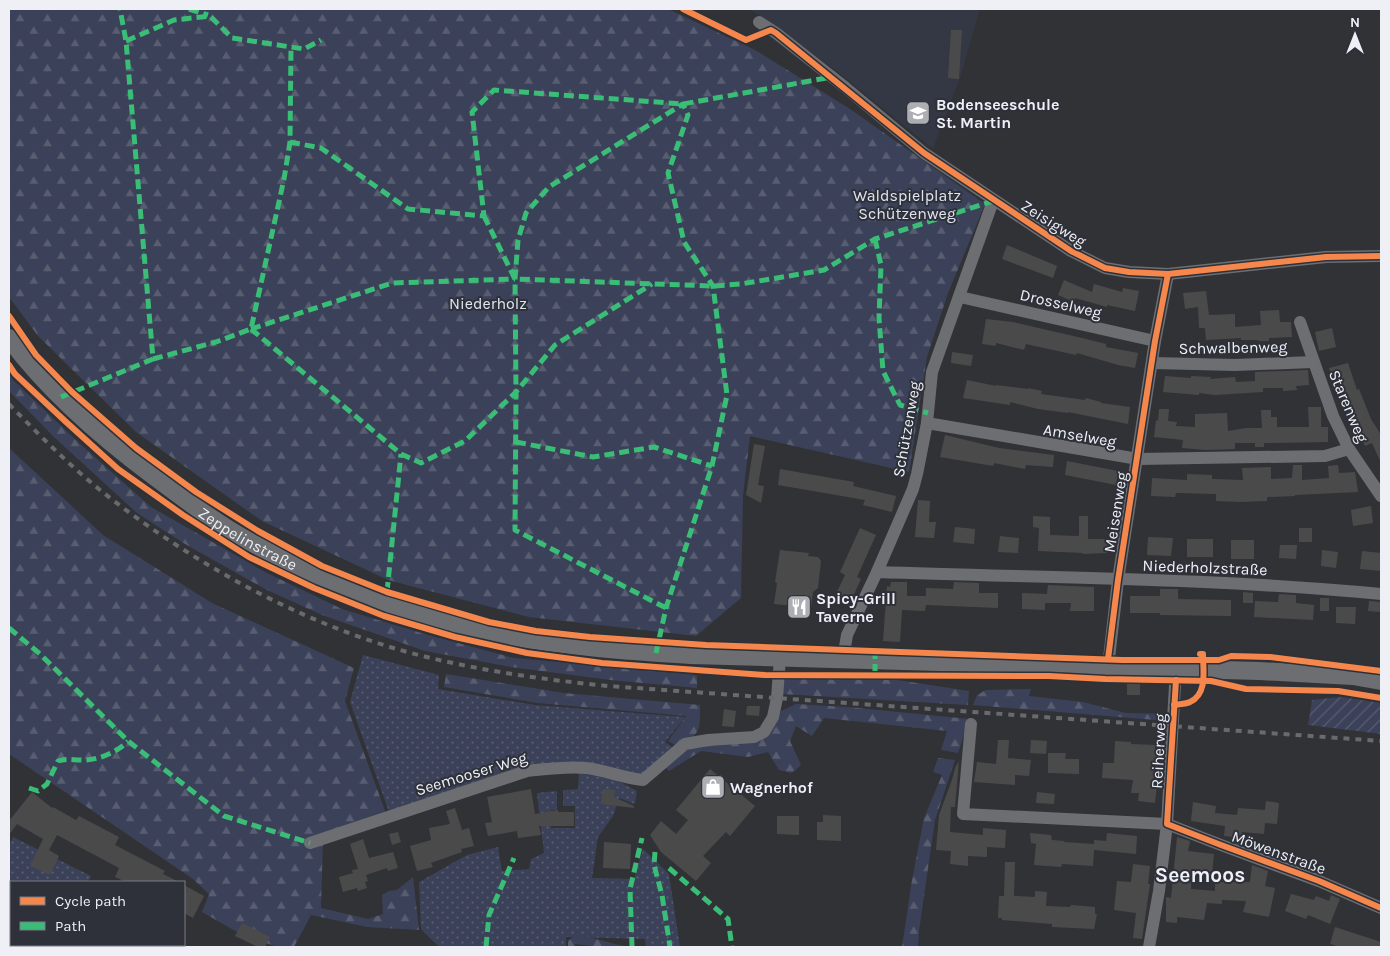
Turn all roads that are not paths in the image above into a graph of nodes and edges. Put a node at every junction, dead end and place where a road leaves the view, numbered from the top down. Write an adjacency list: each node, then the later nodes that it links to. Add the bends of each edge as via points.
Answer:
1 (759, 22): 2 (street, Zeisigweg, via 776,32 924,154)
2 (994, 201): 4 (street, Zeisigweg, via 1071,251 1105,268); 5 (street, Schützenweg)
3 (1381, 256): 4 (street, Zeisigweg, via 1326,257)
4 (1168, 274): 8 (street, Meisenweg)
5 (960, 298): 8 (street, Drosselweg); 11 (street, Schützenweg, via 932,372)
6 (1300, 322): 9 (street, Starenweg)
7 (9, 338): 18 (main road, Zeppelinstraße, via 61,397 127,456 254,544 327,580 384,603 434,618 537,641 647,652)
8 (1155, 341): 10 (street, Meisenweg)
9 (1313, 362): 10 (street, Schwalbenweg, via 1235,365); 12 (street, Starenweg, via 1332,416)
10 (1152, 363): 13 (street, Meisenweg)
11 (927, 423): 13 (street, Amselweg); 15 (street, Schützenweg, via 913,489)
12 (1349, 449): 13 (street, Amselweg, via 1325,456); 14 (street, Starenweg)
13 (1138, 459): 16 (street, Meisenweg)
14 (1381, 496)
15 (877, 572): 16 (street, Niederholzstraße); 19 (street, Schützenweg, via 847,635)
16 (1118, 580): 17 (street, Niederholzstraße, via 1219,582); 20 (street, Meisenweg)
17 (1381, 594)
18 (780, 658): 19 (main road, Zeppelinstraße); 25 (street, Seemooser Weg, via 773,717 764,732 754,737 685,744 643,780 585,768 527,771)
19 (843, 659): 20 (main road, Zeppelinstraße)
20 (1108, 667): 21 (main road, Zeppelinstraße)
21 (1176, 668): 22 (main road, Zeppelinstraße, via 1343,676); 24 (street, Reiherweg)
22 (1381, 681)
23 (971, 724): 24 (street, Möwenstraße, via 963,814)
24 (1167, 824): 26 (street, Möwenstraße, via 1319,880); 27 (street, Reiherweg)
25 (310, 842)
26 (1381, 908)
27 (1149, 947)

